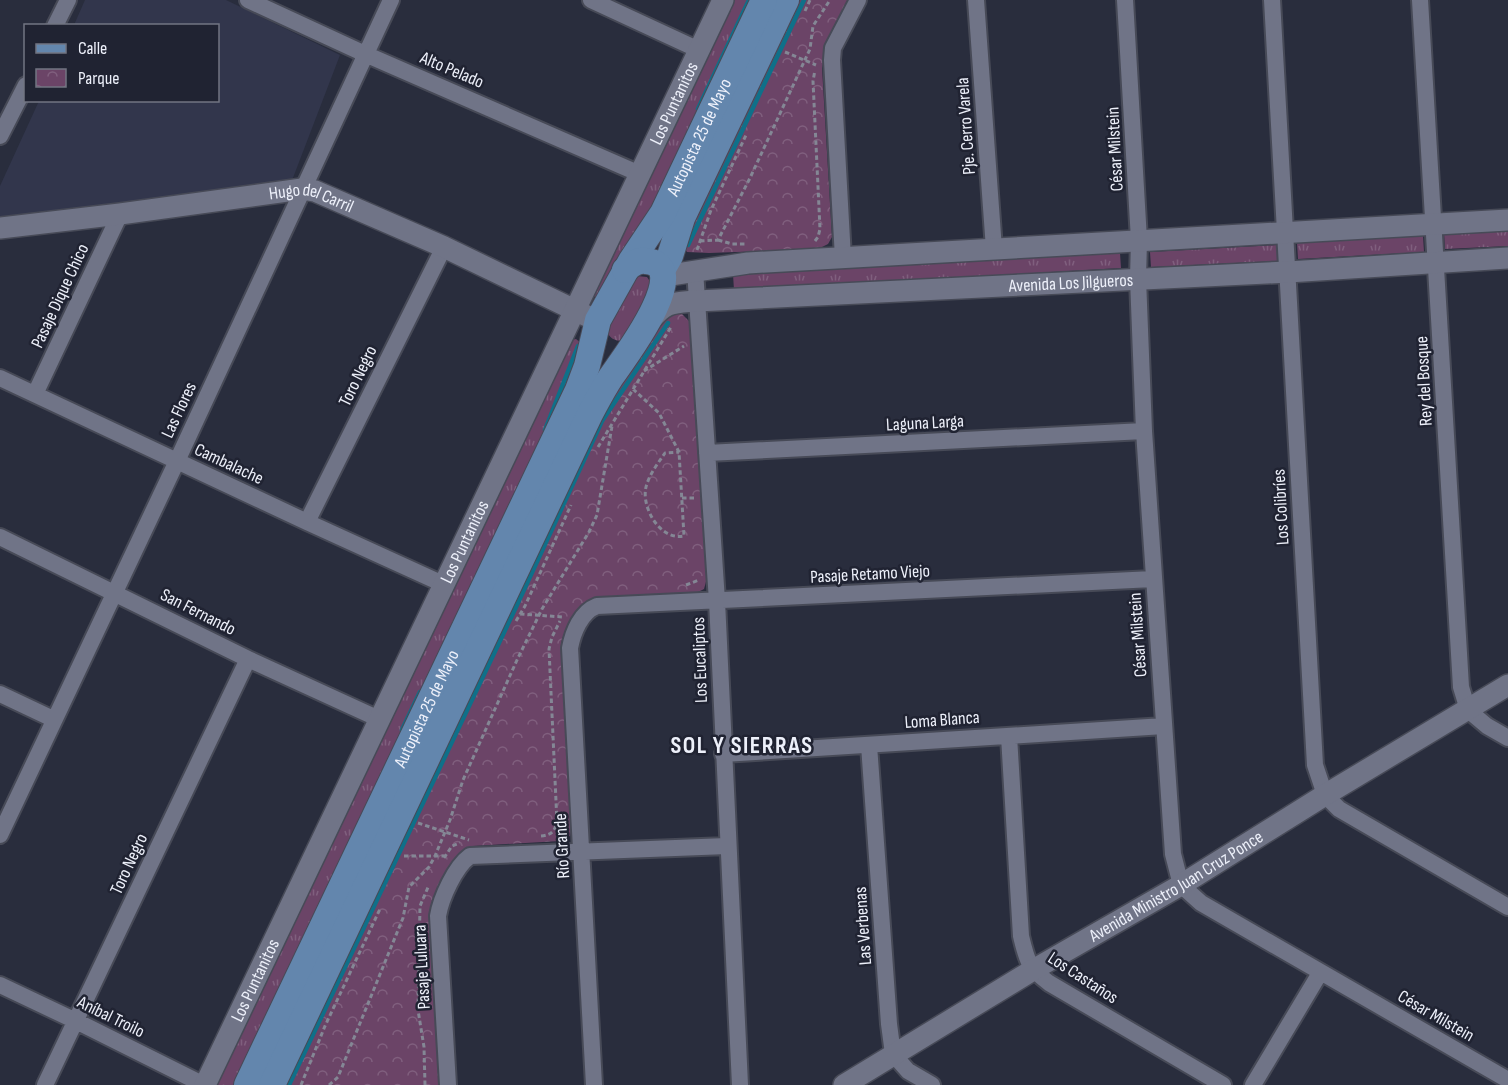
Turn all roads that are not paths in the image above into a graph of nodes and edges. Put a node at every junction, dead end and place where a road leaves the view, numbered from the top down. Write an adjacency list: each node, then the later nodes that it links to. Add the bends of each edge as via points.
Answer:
1 (68, 0): 13 (street)
2 (248, 0): 15 (street, Alto Pelado)
3 (391, 0): 15 (street, Las Flores)
4 (591, 0): 14 (street)
5 (723, 0): 14 (street, Los Puntanitos)
6 (764, 0): 32 (main road, Autopista 25 de Mayo, via 663,213)
7 (858, 0): 28 (street, via 825,68)
8 (976, 0): 27 (street, Pje. Cerro Varela)
9 (1125, 0): 25 (street, César Milstein)
10 (1272, 0): 24 (street, Los Colibríes)
11 (1420, 0): 22 (street, Rey del Bosque)
12 (793, 10): 34 (main road, Autopista 25 de Mayo, via 682,218)
13 (56, 24)
14 (699, 50): 18 (street, Los Puntanitos)
15 (365, 54): 18 (street, Alto Pelado); 19 (street, Las Flores)
16 (24, 89): 17 (street)
17 (0, 136)
18 (640, 174): 37 (street, Los Puntanitos)
19 (302, 189): 20 (street, Hugo del Carril); 26 (street, Hugo del Carril, via 315,191); 44 (street, Las Flores)
20 (120, 214): 23 (street, Hugo del Carril); 41 (street, Pasaje Dique Chico)
21 (1508, 220): 22 (street, Avenida Los Jilgueros)
22 (1433, 224): 24 (street, Avenida Los Jilgueros); 31 (street, Rey del Bosque)
23 (0, 228)
24 (1286, 233): 25 (street, Avenida Los Jilgueros); 33 (street, Los Colibríes)
25 (1139, 240): 27 (street, Avenida Los Jilgueros); 35 (street, César Milstein)
26 (444, 247): 37 (street, Hugo del Carril); 45 (street, Toro Negro)
27 (994, 249): 28 (street, Avenida Los Jilgueros)
28 (843, 258): 30 (street, Avenida Los Jilgueros, via 748,263)
29 (1508, 258): 31 (street, Avenida Los Jilgueros)
30 (696, 260): 34 (street, Avenida Los Jilgueros); 36 (street, Los Eucaliptos)
31 (1436, 262): 33 (street, Avenida Los Jilgueros); 55 (street, Rey del Bosque, via 1461,687)
32 (625, 270): 34 (main road, via 644,260 657,265); 38 (main road, Autopista 25 de Mayo)
33 (1288, 272): 35 (street, Avenida Los Jilgueros); 63 (street, Los Colibríes, via 1314,765)
34 (663, 273): 39 (main road, Autopista 25 de Mayo, via 661,293)
35 (1138, 279): 36 (street, Avenida Los Jilgueros); 42 (street, César Milstein)
36 (697, 301): 39 (street, Avenida Los Jilgueros, via 666,305); 43 (street, Los Eucaliptos)
37 (574, 310): 38 (street, Hugo del Carril); 48 (street, Los Puntanitos)
38 (597, 325): 39 (main road, via 598,342 613,353 622,353); 77 (main road, Autopista 25 de Mayo, via 578,390)
39 (639, 338): 78 (main road, Autopista 25 de Mayo, via 590,414)
40 (0, 378): 41 (street, Cambalache)
41 (35, 394): 44 (street, Cambalache)
42 (1144, 431): 43 (street, Laguna Larga); 47 (street, César Milstein)
43 (707, 453): 50 (street, Los Eucaliptos)
44 (177, 461): 45 (street, Cambalache); 49 (street, Las Flores)
45 (307, 522): 48 (street, Cambalache)
46 (0, 537): 49 (street, San Fernando)
47 (1153, 579): 50 (street, Pasaje Retamo Viejo); 58 (street, César Milstein)
48 (443, 584): 57 (street, Los Puntanitos)
49 (115, 592): 52 (street, San Fernando); 56 (street, Las Flores)
50 (717, 601): 51 (street, Pasaje Retamo Viejo, via 597,606); 62 (street, Los Eucaliptos)
51 (580, 612): 66 (street, Río Grande, via 570,648)
52 (248, 659): 57 (street, San Fernando); 72 (street, Toro Negro)
53 (1508, 685): 55 (street, Avenida Ministro Juan Cruz Ponce)
54 (0, 694): 56 (street)
55 (1468, 710): 60 (street); 63 (street, Avenida Ministro Juan Cruz Ponce)
56 (53, 719): 64 (street, Las Flores)
57 (379, 719): 76 (street, Los Puntanitos)
58 (1164, 726): 59 (street, Loma Blanca); 67 (street, César Milstein, via 1173,854)
59 (1009, 736): 61 (street, Loma Blanca); 69 (street, Los Castaños, via 1021,936)
60 (1508, 738)
61 (869, 745): 62 (street, Loma Blanca); 73 (street, Las Verbenas)
62 (723, 754): 65 (street, Los Eucaliptos)
63 (1325, 795): 67 (street, Avenida Ministro Juan Cruz Ponce); 68 (street, via 1339,808)
64 (0, 835)
65 (727, 846): 66 (street); 81 (street, Los Eucaliptos)
66 (582, 851): 79 (street, Pasaje Luluara, via 470,856 461,863 438,916); 80 (street, Río Grande)
67 (1181, 885): 69 (street, Avenida Ministro Juan Cruz Ponce); 70 (street, César Milstein, via 1201,903)
68 (1508, 907)
69 (1033, 970): 73 (street, Avenida Ministro Juan Cruz Ponce); 84 (street, Los Castaños)
70 (1320, 973): 74 (street, César Milstein); 85 (street)
71 (0, 985): 72 (street, Aníbal Troilo)
72 (76, 1021): 75 (street, Toro Negro); 76 (street, Aníbal Troilo)
73 (893, 1054): 82 (street, Avenida Ministro Juan Cruz Ponce); 83 (street, via 908,1071)
74 (1508, 1080)
75 (45, 1085)
76 (205, 1085)
77 (247, 1085)
78 (272, 1085)
79 (448, 1085)
80 (594, 1085)
81 (740, 1085)
82 (844, 1085)
83 (932, 1085)
84 (1223, 1085)
85 (1253, 1085)

